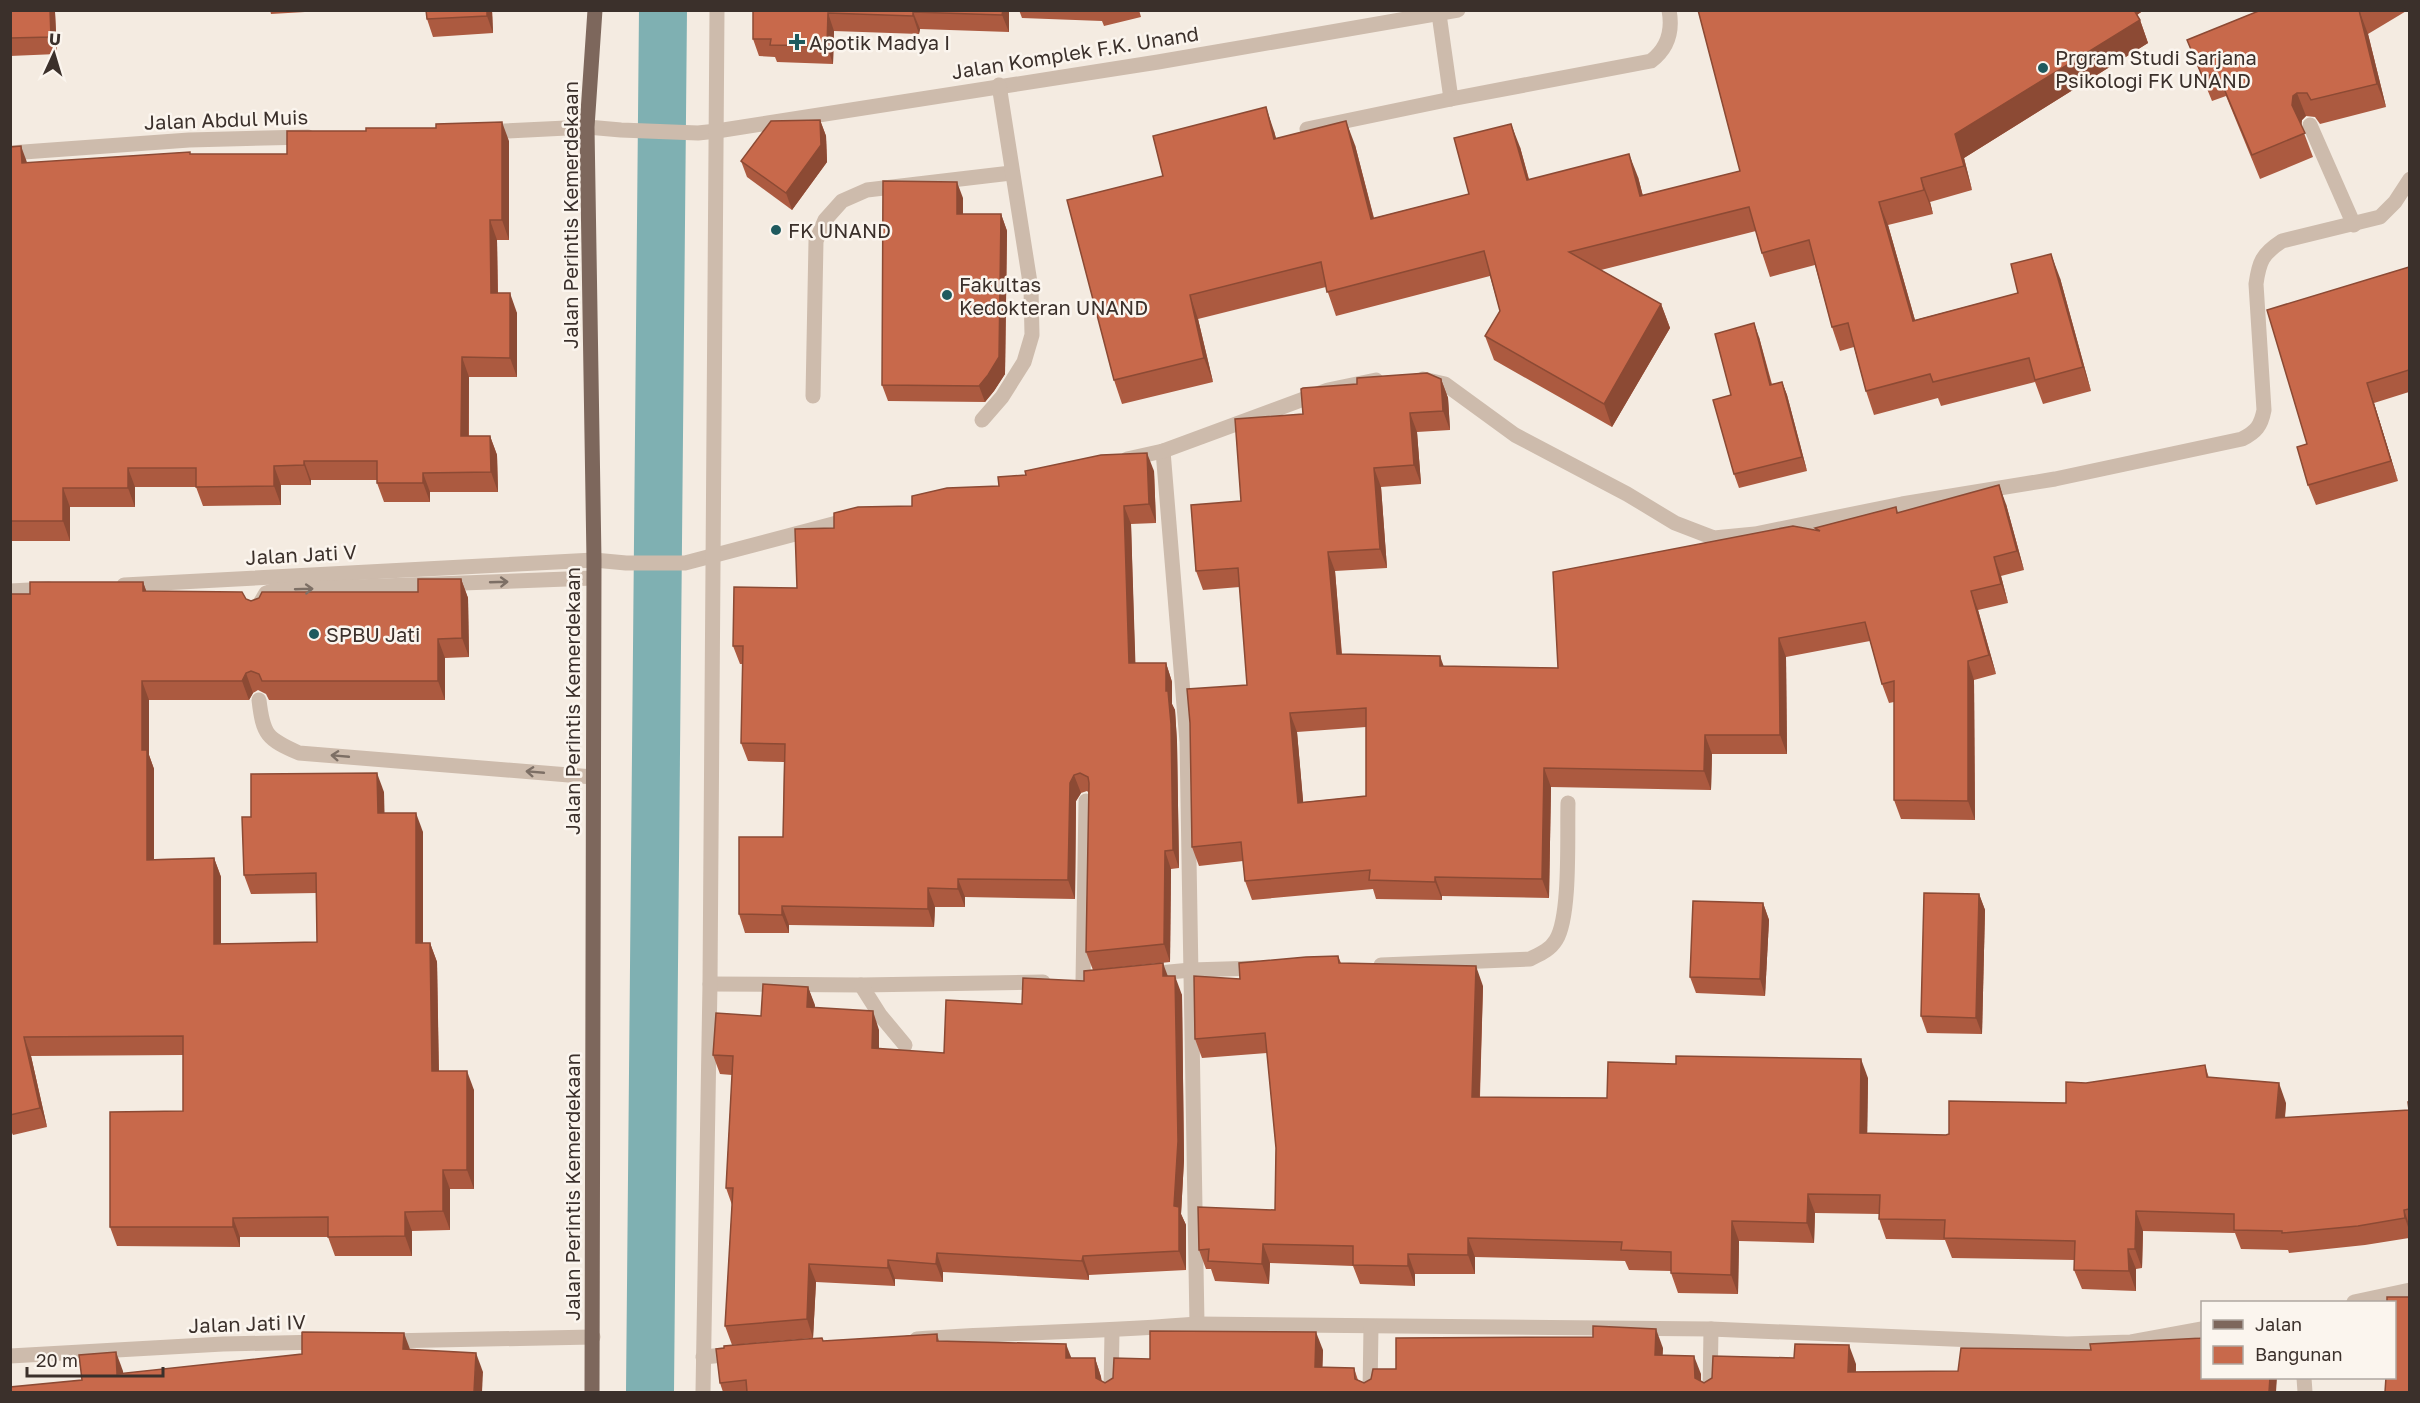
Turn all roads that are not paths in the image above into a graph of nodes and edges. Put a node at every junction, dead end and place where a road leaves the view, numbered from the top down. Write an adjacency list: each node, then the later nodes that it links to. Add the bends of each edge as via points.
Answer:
1 (595, 10): 9 (main road, Jalan Perintis Kemerdekaan)
2 (717, 10): 11 (street)
3 (1458, 10): 5 (street, Jalan Komplek F.K. Unand)
4 (1669, 10): 7 (street, via 1672,23 1668,40 1651,61)
5 (1439, 14): 6 (street, Jalan Komplek F.K. Unand); 7 (street)
6 (999, 85): 11 (street, Jalan Komplek F.K. Unand); 15 (street)
7 (1451, 99): 10 (street)
8 (2310, 125): 17 (street)
9 (587, 127): 11 (street, Jalan Komplek F.K. Unand); 12 (street); 26 (main road, Jalan Perintis Kemerdekaan)
10 (1307, 129)
11 (717, 131): 25 (street)
12 (468, 133)
13 (328, 136): 14 (street, Jalan Abdul Muis, via 189,140)
14 (10, 153)
15 (1011, 173): 20 (street, via 867,190 842,201 825,219 816,241); 21 (street, via 1031,289 1032,335 1024,363)
16 (2409, 179): 17 (street, via 2395,202 2380,216)
17 (2354, 225): 18 (street, via 2282,241 2268,250 2259,265 2256,284 2264,410 2256,432 2242,439 2055,479 1902,504 1755,534 1714,538 1675,523 1515,435 1445,384)
18 (1410, 377)
19 (1390, 379): 22 (street, via 1328,390)
20 (813, 396)
21 (982, 420)
22 (1163, 451): 23 (street); 38 (street, via 1187,742)
23 (1117, 461)
24 (872, 514): 25 (street, Jalan Jati V)
25 (713, 557): 26 (street, Jalan Jati V, via 685,563); 40 (street)
26 (594, 560): 27 (main road, Jalan Perintis Kemerdekaan); 28 (street, Jalan Jati V)
27 (593, 578): 31 (street, one-way to 27, via 266,593 275,590); 33 (main road, Jalan Perintis Kemerdekaan)
28 (106, 586)
29 (70, 588): 30 (street)
30 (10, 591)
31 (259, 611)
32 (259, 700): 33 (street, one-way to 32, via 299,753 277,744 262,726)
33 (593, 777): 50 (main road, Jalan Perintis Kemerdekaan)
34 (1086, 801): 41 (street, via 1078,981)
35 (1568, 803): 36 (street, via 1565,908 1561,929 1546,951 1530,959)
36 (1363, 966)
37 (1271, 968): 38 (street)
38 (1191, 970): 39 (street); 45 (street)
39 (1137, 975)
40 (710, 984): 41 (street); 56 (street)
41 (861, 985): 42 (street)
42 (905, 1045)
43 (2409, 1290): 44 (street)
44 (2359, 1301)
45 (1197, 1324): 46 (street); 49 (street)
46 (1371, 1327): 47 (street); 60 (street)
47 (1711, 1329): 48 (street, via 2067,1344 2131,1342); 61 (street)
48 (2201, 1329)
49 (1112, 1331): 52 (street); 59 (street)
50 (593, 1337): 51 (street); 57 (main road, Jalan Perintis Kemerdekaan)
51 (366, 1341)
52 (898, 1341)
53 (342, 1342): 55 (street, Jalan Jati IV, via 223,1344)
54 (749, 1353): 56 (street)
55 (10, 1356)
56 (703, 1357): 58 (street)
57 (592, 1392)
58 (703, 1392)
59 (1111, 1392)
60 (1370, 1392)
61 (1710, 1392)

